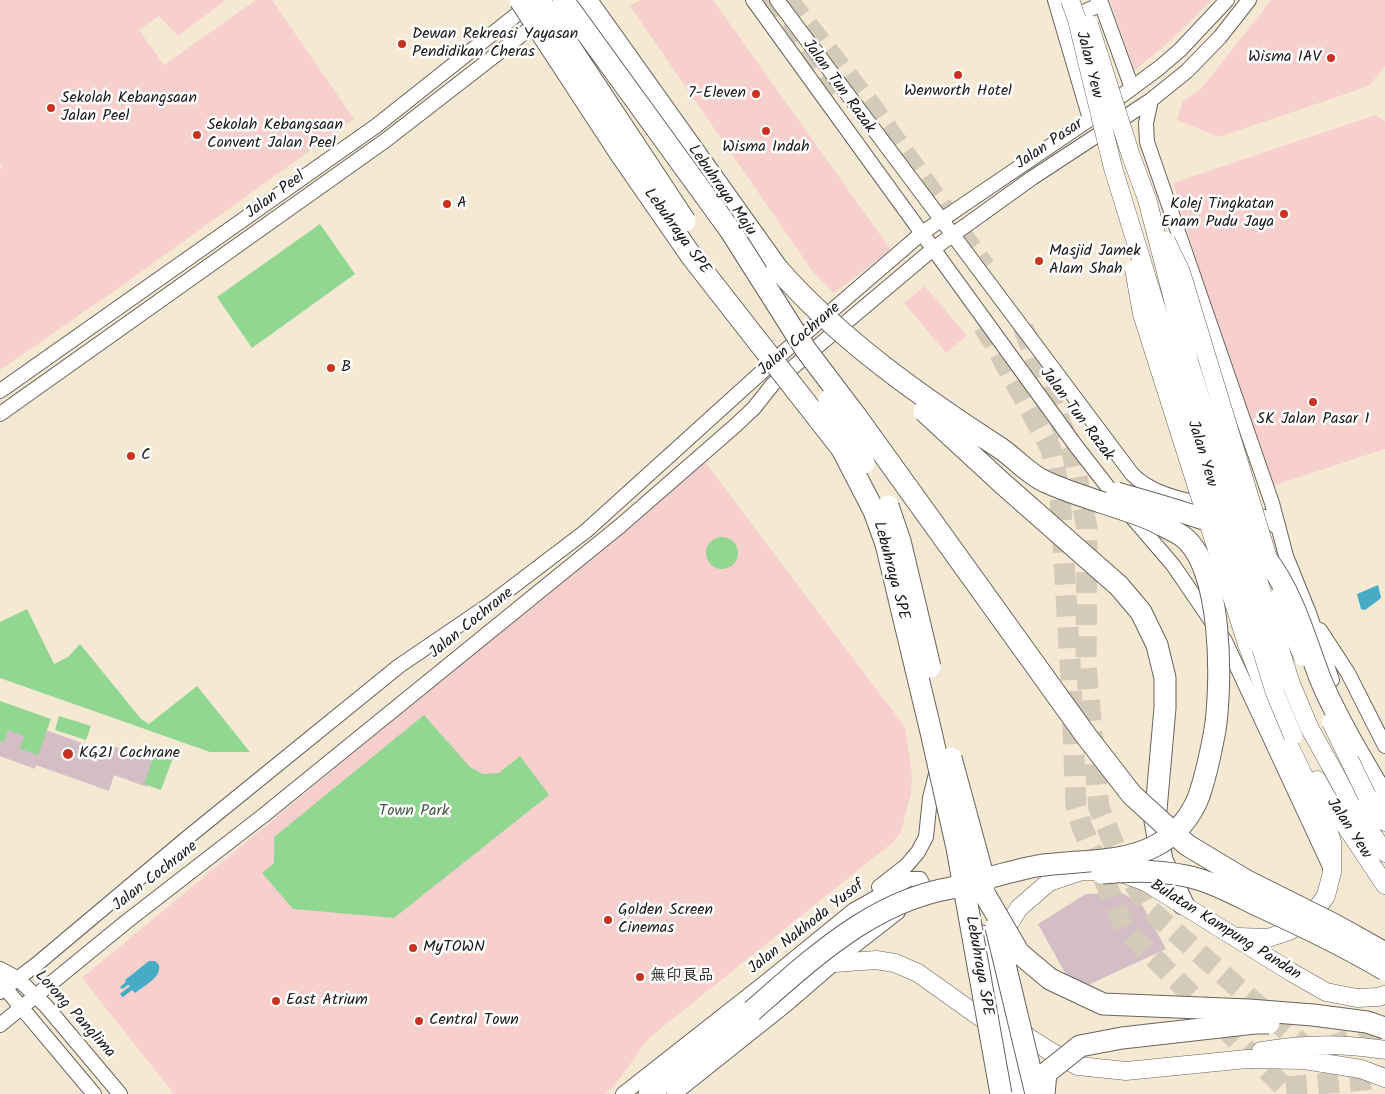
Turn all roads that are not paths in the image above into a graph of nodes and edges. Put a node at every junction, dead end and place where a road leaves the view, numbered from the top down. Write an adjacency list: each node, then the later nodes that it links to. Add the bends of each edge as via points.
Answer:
1 (520, 0): 42 (highway, Lebuhraya SPE, bridge, via 692,257 842,449 874,511 886,544)
2 (534, 0): 16 (street, Jalan Peel)
3 (539, 0): 36 (highway, Lebuhraya SPE, bridge, via 703,247 850,442 887,506 900,541)
4 (563, 0): 27 (highway, Lebuhraya Maju, bridge, via 730,230)
5 (567, 0): 17 (street, Jalan Peel)
6 (586, 0): 28 (highway, Lebuhraya Maju, bridge, via 777,268 797,291)
7 (753, 0): 24 (street, Jalan Tun Razak)
8 (777, 0): 23 (street, Jalan Tun Razak)
9 (1055, 0): 15 (street, Jalan Yew)
10 (1070, 0): 21 (main road, Jalan Yew, bridge)
11 (1081, 0): 22 (main road, Jalan Yew, bridge)
12 (1100, 0): 15 (street, via 1095,7 1067,20); 18 (street, Jalan Yew)
13 (1227, 0): 18 (street, Jalan Pasar, via 1180,50)
14 (1249, 0): 19 (street, Jalan Pasar, via 1194,64)
15 (1060, 15): 20 (street, Jalan Yew)
16 (500, 26): 17 (street); 29 (street, Jalan Peel, via 376,126)
17 (511, 43): 30 (street, Jalan Peel, via 386,140)
18 (1132, 88): 20 (street, Jalan Pasar)
19 (1151, 100): 25 (street, Jalan Pasar, via 1032,178); 32 (street, via 1146,123 1147,142)
20 (1090, 119): 23 (street, Jalan Pasar)
21 (1114, 168): 44 (main road, bridge, via 1142,314 1247,644 1273,712 1324,818 1332,842); 45 (main road, Jalan Yew, bridge, via 1275,693 1293,736 1327,798)
22 (1146, 199): 40 (main road, bridge, via 1181,272 1289,625 1342,748); 43 (main road, Jalan Yew, bridge, via 1190,364 1291,684 1330,766)
23 (941, 220): 24 (street, Jalan Cochrane); 25 (street, Jalan Tun Razak)
24 (922, 233): 26 (street, Jalan Tun Razak); 54 (street, Jalan Cochrane, via 786,350 586,531 490,604 399,666)
25 (953, 235): 26 (street, Jalan Cochrane); 33 (street, Jalan Tun Razak, via 1138,481 1176,497)
26 (933, 249): 44 (street, Jalan Tun Razak, via 1076,446 1173,565 1224,640); 58 (street, Jalan Cochrane, via 773,384 736,425 620,526)
27 (806, 350): 38 (highway, bridge, via 820,384 872,478 893,534 910,592); 50 (highway, bridge, via 1086,737 1132,795 1187,845 1247,881 1335,924)
28 (879, 364): 31 (highway, bridge, via 934,406); 47 (highway, bridge, via 904,392 1002,483 1119,586 1141,612 1157,646 1165,678 1155,821 1162,860)
29 (0, 391)
30 (0, 414)
31 (1004, 451): 40 (highway, bridge, via 1103,490 1210,521 1242,534 1250,541 1274,569 1285,588 1336,714); 46 (highway, bridge, via 1043,481 1167,527 1182,536 1200,557 1210,587 1218,643 1215,729 1198,798 1173,835 1154,848 1128,856 1036,866)
32 (1272, 503): 33 (street); 34 (street)
33 (1246, 513): 34 (street, Jalan Tun Razak, via 1264,518)
34 (1278, 528): 35 (street)
35 (1309, 613): 37 (street, via 1348,673); 39 (street, via 1332,682 1362,744)
36 (943, 729): 74 (highway, Lebuhraya SPE, bridge); 76 (highway, bridge)
37 (1385, 746)
38 (940, 755): 42 (highway, bridge); 48 (street, bridge, via 930,798 926,837 918,852)
39 (1385, 782)
40 (1376, 797): 41 (main road)
41 (1385, 822)
42 (957, 843): 56 (highway); 63 (highway, bridge, via 1019,953 1050,979 1102,1004 1248,1010 1313,1015); 73 (highway, Lebuhraya SPE, bridge)
43 (1385, 853)
44 (1332, 872): 49 (main road, via 1326,896 1309,919 1268,938)
45 (1385, 885)
46 (951, 888): 53 (highway, bridge, via 1130,870 1188,876 1219,887 1353,950); 71 (highway, bridge, via 910,900 864,921 831,943)
47 (1183, 904): 49 (main road, Bulatan Kampung Pandan); 56 (main road, Bulatan Kampung Pandan, via 1146,882 1115,871 1082,870 1049,882 1019,908 1000,939 995,962)
48 (854, 910): 51 (street, Jalan Nakhoda Yusof, via 909,879 920,879 924,886 920,895); 55 (street, Jalan Nakhoda Yusof)
49 (1235, 936): 59 (main road, Bulatan Kampung Pandan, via 1326,992 1357,998)
50 (1385, 953)
51 (835, 963): 60 (street, Jalan Nakhoda Yusof); 64 (main road, via 876,960 895,963 918,974)
52 (0, 970): 54 (street, Lorong Panglima); 57 (street, Lorong Panglima)
53 (1385, 970)
54 (17, 978): 57 (street, Jalan Cochrane); 58 (street, Lorong Panglima)
55 (768, 980): 60 (street, via 782,977 791,986 792,994); 70 (street, Jalan Nakhoda Yusof)
56 (995, 989): 64 (main road); 66 (main road, Bulatan Kampung Pandan, via 1011,1020 1028,1037 1078,1066 1126,1071)
57 (3, 990): 61 (street, Lorong Panglima)
58 (36, 995): 61 (street, Jalan Cochrane); 69 (street, Lorong Panglima)
59 (1385, 995)
60 (787, 1004): 72 (street, Jalan Nakhoda Yusof)
61 (21, 1008): 62 (street, Jalan Cochrane); 68 (street, Lorong Panglima)
62 (0, 1025)
63 (1376, 1025): 77 (highway, bridge, via 1255,1023 1080,1046 1046,1073)
64 (1005, 1035): 75 (main road)
65 (1385, 1050): 66 (main road, via 1361,1046 1290,1046)
66 (1184, 1065): 67 (main road, Bulatan Kampung Pandan, via 1247,1059 1304,1060 1361,1069)
67 (1385, 1078)
68 (94, 1094)
69 (120, 1094)
70 (622, 1094)
71 (649, 1094)
72 (674, 1094)
73 (1002, 1094)
74 (1012, 1094)
75 (1017, 1094)
76 (1036, 1094)
77 (1044, 1094)

